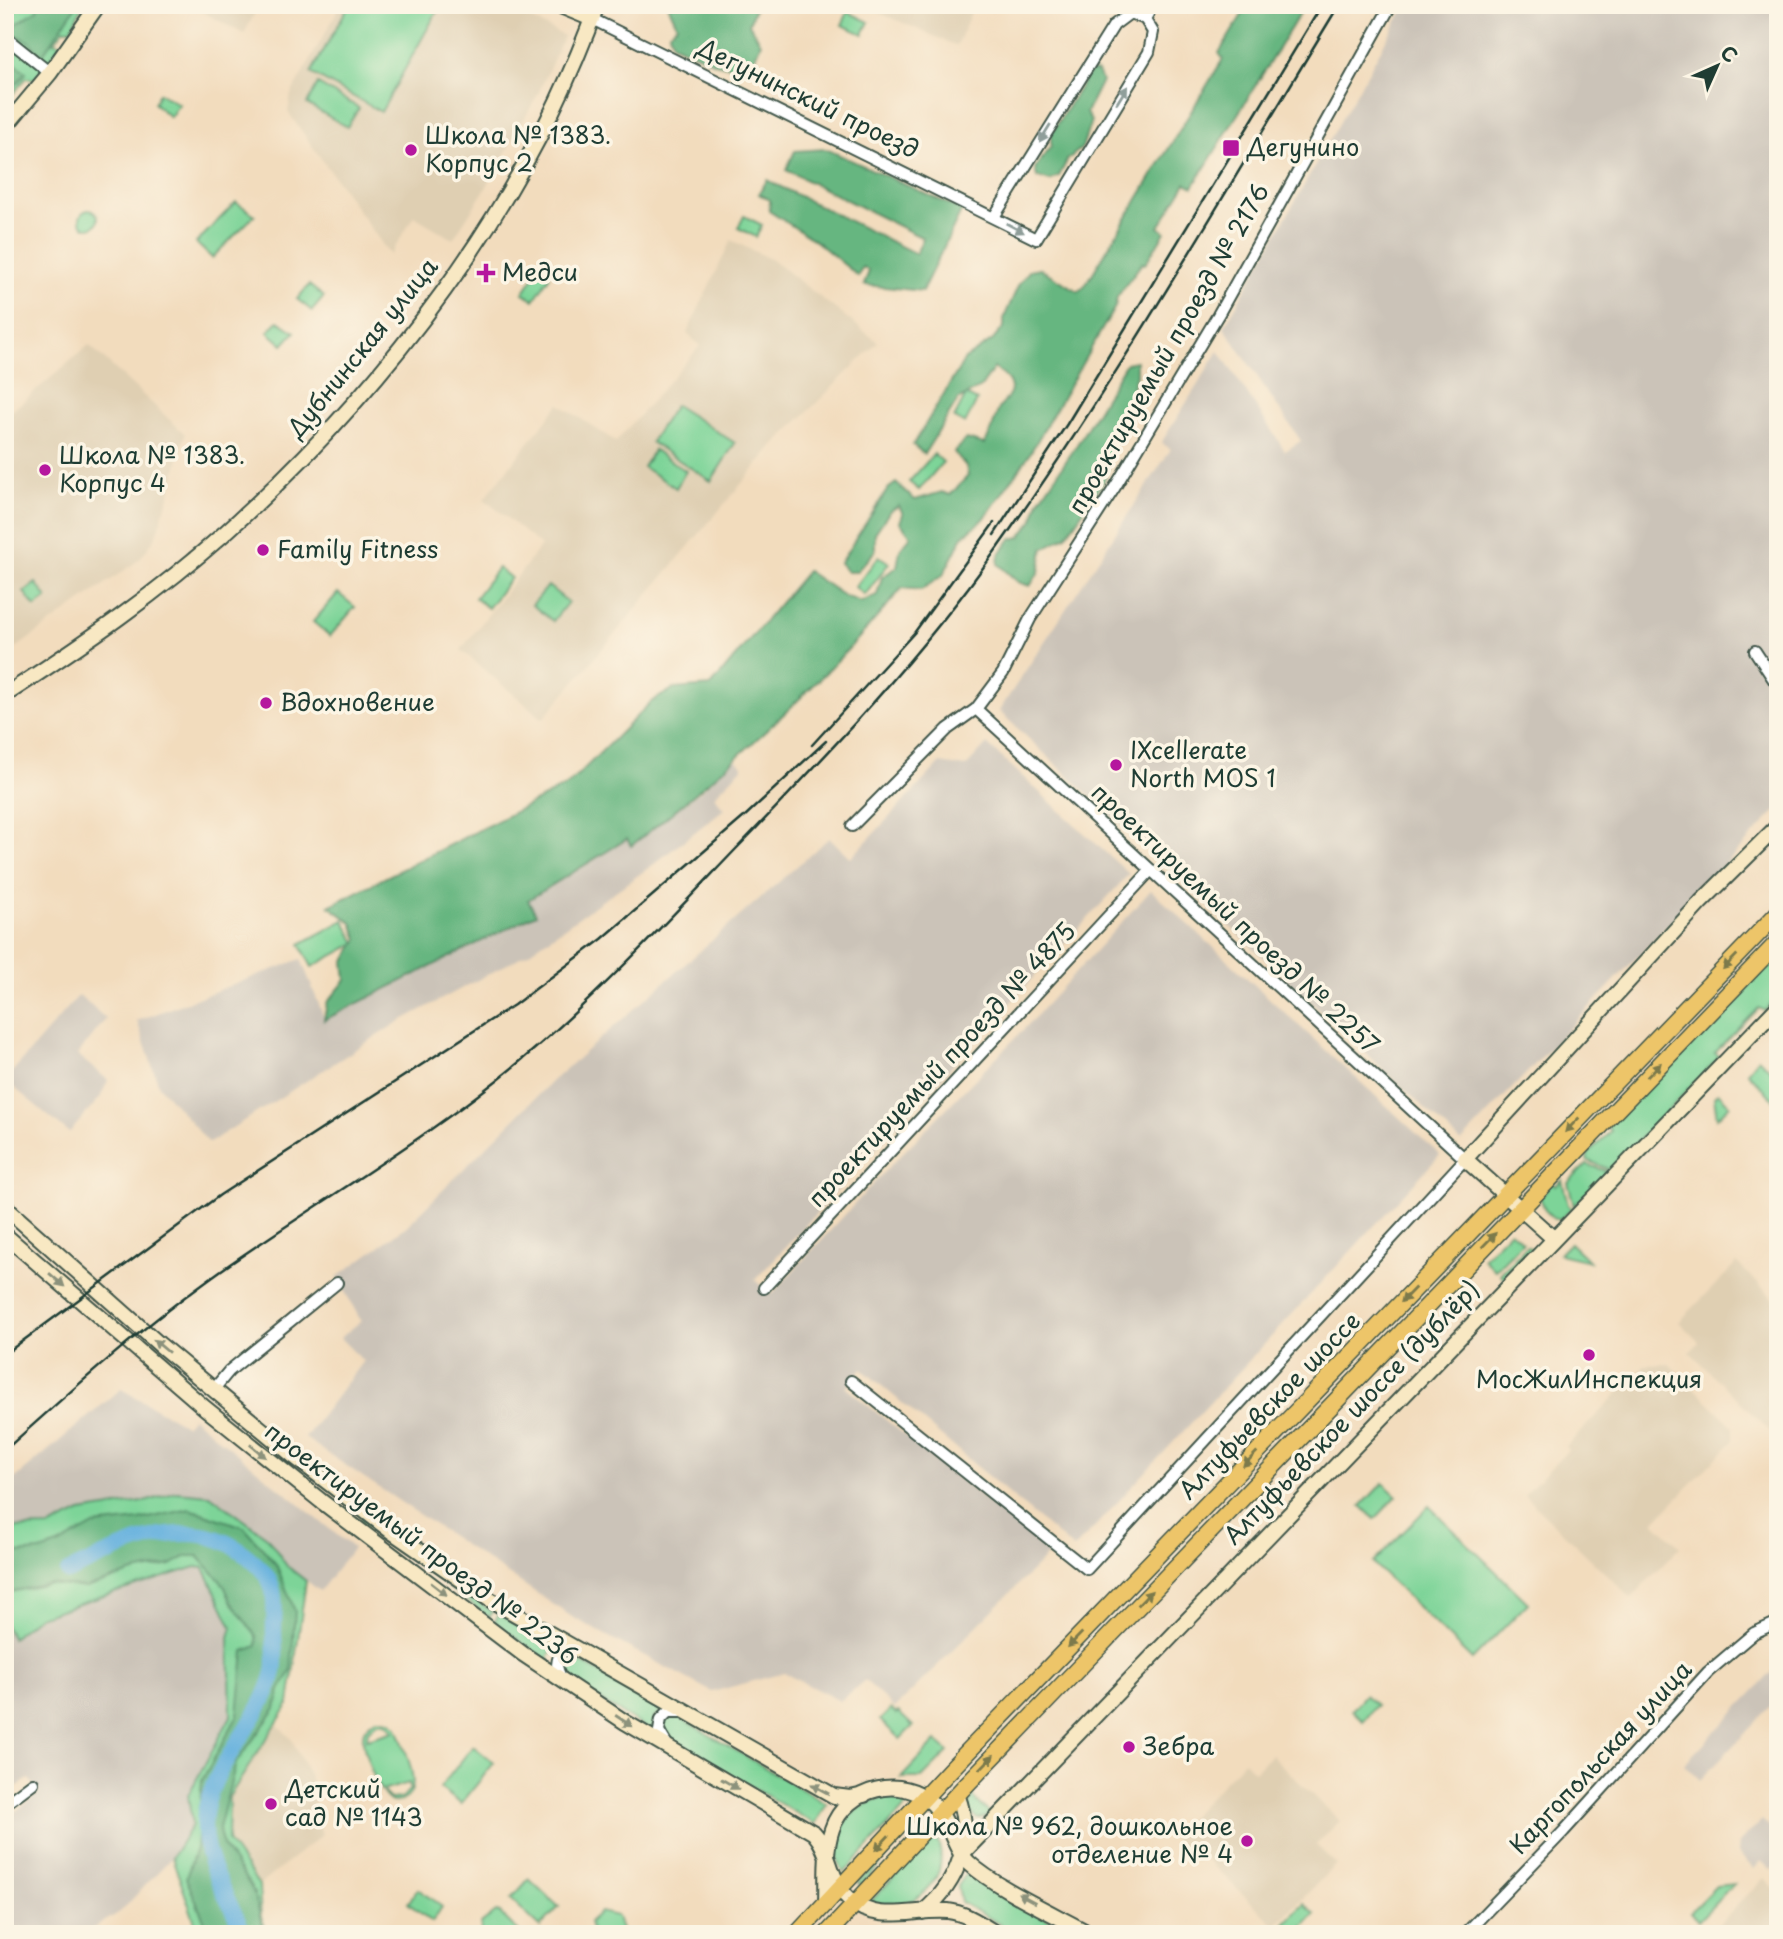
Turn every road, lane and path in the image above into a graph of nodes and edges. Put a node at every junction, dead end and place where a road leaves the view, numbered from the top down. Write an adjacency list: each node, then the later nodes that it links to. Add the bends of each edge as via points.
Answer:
1 (98, 5): 8 (main road)
2 (558, 5): 5 (main road, Дегунинский проезд)
3 (1153, 5): 6 (street)
4 (1391, 5): 14 (street, проектируемый проезд № 2176, via 1218,314 1030,619 1003,674)
5 (594, 12): 10 (street, Дегунинский проезд); 13 (main road, Дубнинская улица, via 559,96 495,211 421,320 344,414 237,521 170,579)
6 (1145, 19): 10 (street, one-way to 10, via 1130,13 1114,24); 10 (street, Дегунинский проезд, one-way to 6, via 1036,239 1149,52 1153,32)
7 (5, 37): 8 (street)
8 (50, 73): 9 (main road)
9 (5, 127)
10 (994, 217)
11 (1755, 651): 12 (street)
12 (1778, 686)
13 (5, 695)
14 (975, 709): 15 (street, проектируемый проезд № 2176, via 947,729); 17 (street, проектируемый проезд № 2257)
15 (852, 826)
16 (1778, 827): 21 (main road, via 1686,918)
17 (1151, 870): 21 (street, проектируемый проезд № 2257); 28 (street, проектируемый проезд № 4875)
18 (1778, 913): 22 (main road, Алтуфьевское шоссе, one-way to 22)
19 (1778, 942): 24 (main road, Алтуфьевское шоссе, one-way to 19)
20 (1778, 1007): 26 (main road, Алтуфьевское шоссе (дублёр))
21 (1465, 1159): 22 (main road); 29 (street, via 1087,1569)
22 (1506, 1193): 24 (main road); 38 (main road, Алтуфьевское шоссе, one-way to 38)
23 (5, 1207): 30 (main road, проектируемый проезд № 2236, one-way to 23)
24 (1521, 1207): 26 (main road); 39 (main road, Алтуфьевское шоссе, one-way to 24)
25 (5, 1235): 33 (main road, проектируемый проезд № 2236, one-way to 33, via 300,1484)
26 (1552, 1237): 42 (main road, Алтуфьевское шоссе (дублёр))
27 (337, 1283): 30 (street, via 229,1371)
28 (764, 1288)
29 (851, 1381)
30 (214, 1389): 32 (main road, проектируемый проезд № 2236, via 295,1457 445,1570)
31 (1778, 1622): 53 (street, Каргопольская улица, via 1754,1633 1708,1671)
32 (582, 1650): 33 (street, via 569,1647 560,1653 556,1667); 34 (main road, проектируемый проезд № 2236)
33 (564, 1681): 35 (main road, проектируемый проезд № 2236, one-way to 35)
34 (691, 1712): 35 (street, via 673,1711 661,1719 659,1731); 37 (main road, проектируемый проезд № 2236, one-way to 34, via 834,1796)
35 (671, 1750): 44 (main road, проектируемый проезд № 2236, one-way to 44, via 814,1833)
36 (33, 1783): 40 (street)
37 (864, 1795): 38 (main road, via 891,1786); 44 (main road, via 836,1819)
38 (925, 1797): 41 (main road); 45 (main road, Алтуфьевское шоссе, one-way to 45)
39 (960, 1801): 41 (main road, Алтуфьевское шоссе); 42 (main road, via 979,1821); 43 (main road, via 967,1824)
40 (5, 1804)
41 (940, 1812): 43 (main road); 47 (main road, Алтуфьевское шоссе)
42 (997, 1817): 43 (main road, Алтуфьевское шоссе (дублёр))
43 (961, 1854): 48 (main road, via 940,1895); 52 (main road, one-way to 43, via 978,1871)
44 (827, 1860): 45 (main road, проектируемый проезд № 2236); 46 (main road)
45 (840, 1889): 46 (main road, Алтуфьевское шоссе); 47 (main road, проектируемый проезд № 2236)
46 (826, 1904): 49 (main road, Алтуфьевское шоссе)
47 (855, 1905): 48 (main road, via 879,1914); 50 (main road, Алтуфьевское шоссе)
48 (923, 1912): 51 (main road, via 955,1912)
49 (797, 1934)
50 (827, 1934)
51 (998, 1934)
52 (1090, 1934)
53 (1465, 1934)

